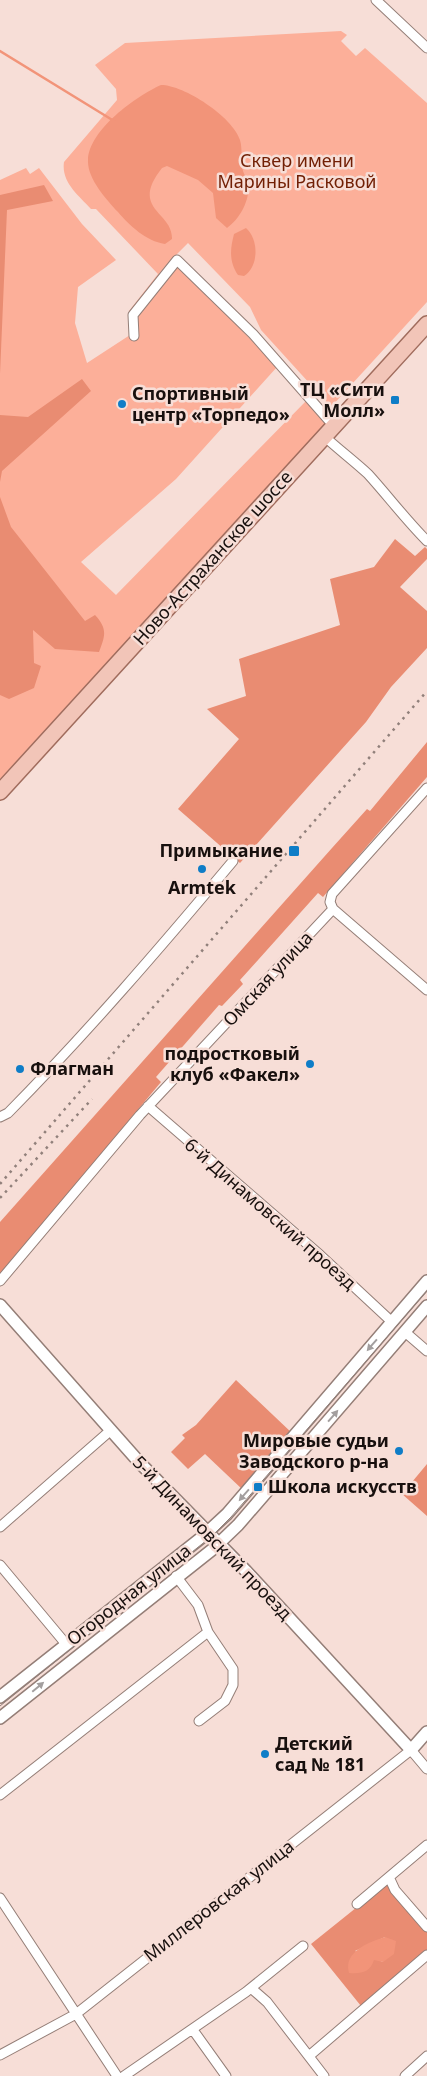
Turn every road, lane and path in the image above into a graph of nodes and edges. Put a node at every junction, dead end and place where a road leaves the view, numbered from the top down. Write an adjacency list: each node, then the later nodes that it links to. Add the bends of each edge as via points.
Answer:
1 (376, 0): 2 (street)
2 (427, 48)
3 (427, 324): 5 (main road, Ново-Астраханское шоссе)
4 (134, 336): 5 (street, via 133,315 177,260 253,334)
5 (329, 430): 6 (street, via 402,512 406,521); 8 (main road, Ново-Астраханское шоссе)
6 (427, 541)
7 (427, 788): 10 (street, via 332,894 330,902)
8 (0, 792)
9 (233, 862): 13 (street, via 58,1063 8,1113)
10 (333, 909): 11 (street); 12 (street, Омская улица)
11 (427, 990)
12 (148, 1106): 14 (street, Омская улица); 18 (street, 6-й Динамовский проезд)
13 (0, 1117)
14 (0, 1281)
15 (427, 1281): 18 (street, Огородная улица)
16 (0, 1305): 21 (street, 5-й Динамовский проезд)
17 (427, 1306): 19 (street, Огородная улица)
18 (392, 1322): 23 (street, Огородная улица, one-way to 23, via 245,1493)
19 (405, 1332): 20 (street); 24 (street, Огородная улица, one-way to 19)
20 (427, 1352)
21 (112, 1430): 22 (street); 23 (street, 5-й Динамовский проезд)
22 (0, 1527)
23 (207, 1532): 24 (street, 5-й Динамовский проезд); 28 (street, Огородная улица)
24 (219, 1543): 26 (street, Огородная улица); 33 (street, 5-й Динамовский проезд)
25 (0, 1565): 28 (street)
26 (176, 1576): 27 (street, via 198,1605); 30 (street, Огородная улица, one-way to 26)
27 (208, 1632): 31 (street, via 233,1670 233,1685 225,1701); 35 (street)
28 (66, 1644): 29 (street, Огородная улица)
29 (0, 1697)
30 (0, 1718)
31 (199, 1721)
32 (427, 1732): 33 (street, Миллеровская улица)
33 (411, 1750): 34 (street, 5-й Динамовский проезд); 44 (street, Миллеровская улица)
34 (427, 1768)
35 (0, 1795)
36 (427, 1845): 37 (street)
37 (389, 1877): 39 (street); 40 (street, via 395,1890)
38 (0, 1898): 44 (street)
39 (357, 1904)
40 (427, 1927)
41 (304, 1946): 43 (street)
42 (427, 1955): 47 (street)
43 (251, 1988): 45 (street); 47 (street, via 268,2002)
44 (76, 2014): 46 (street, Миллеровская улица); 49 (street)
45 (193, 2030): 50 (street); 51 (street)
46 (0, 2055)
47 (308, 2056): 52 (street)
48 (427, 2056): 53 (street)
49 (117, 2076)
50 (124, 2076)
51 (226, 2076)
52 (324, 2076)
53 (405, 2076)

